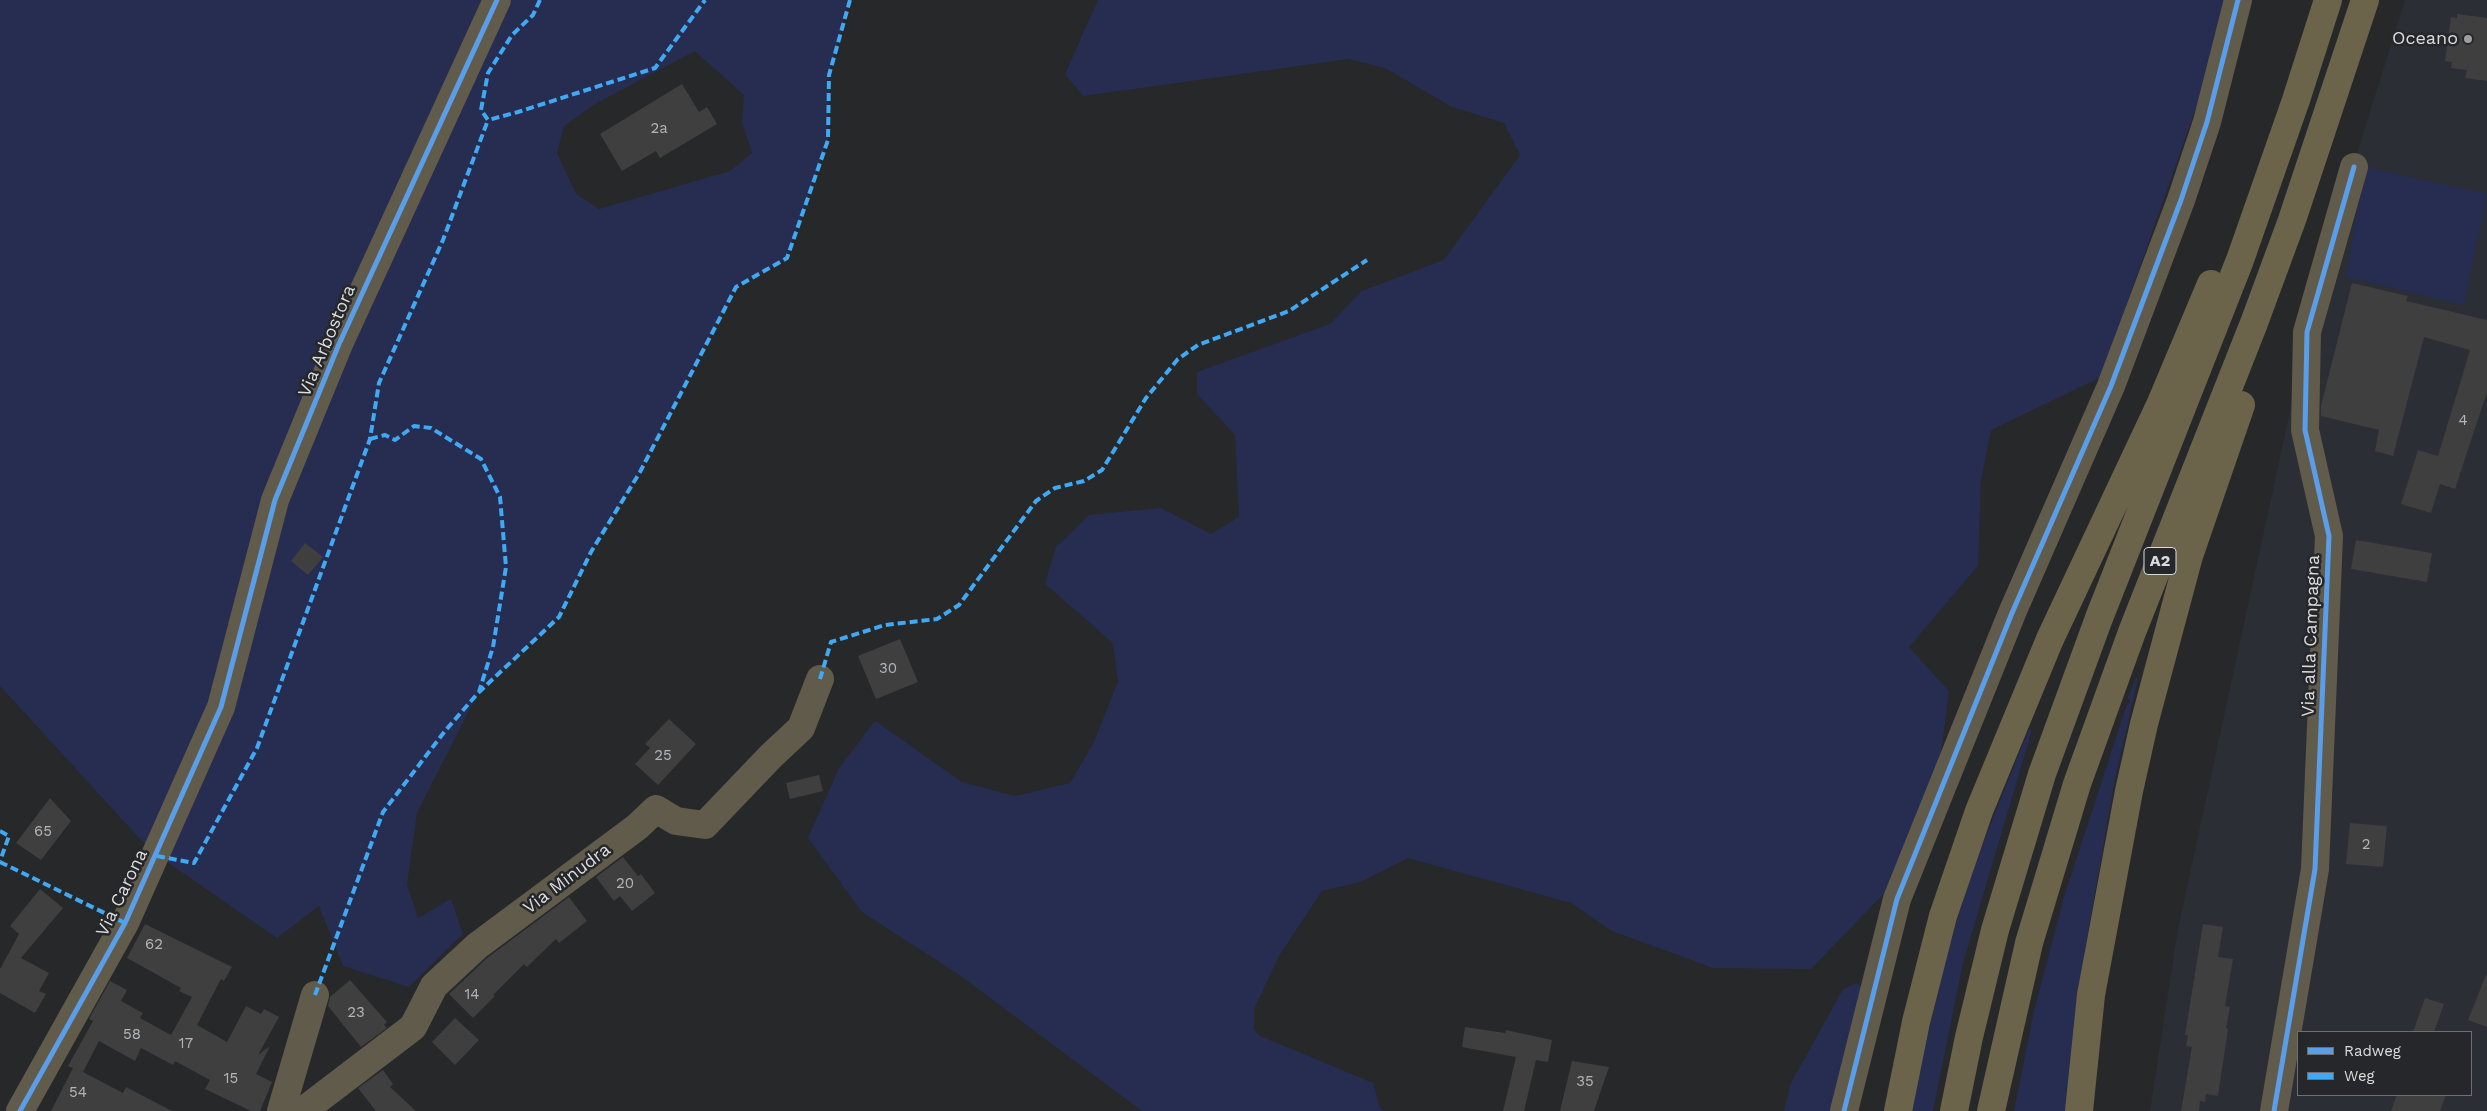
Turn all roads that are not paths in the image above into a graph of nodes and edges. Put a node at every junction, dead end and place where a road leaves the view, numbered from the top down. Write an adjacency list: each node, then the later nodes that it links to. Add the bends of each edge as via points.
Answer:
1 (497, 0): 8 (street, Via Arbostora, via 339,344 275,500)
2 (2238, 0): 13 (street, via 2207,122 2111,386 2012,613 1897,899)
3 (2328, 0): 5 (highway, A2)
4 (2362, 10): 16 (highway, A2, via 2323,131 2254,323 2132,632 2077,784 2029,943); 17 (highway, via 2342,129 2207,501 2159,665 2129,791 2091,995)
5 (2319, 27): 14 (highway, via 2273,116 2208,292 2161,403 2050,639 1986,794 1943,916); 15 (highway, A2, via 2240,260 2102,609 2042,774 1995,930 1968,1037)
6 (2354, 167): 18 (street, Via alla Campagna, via 2307,332 2305,430 2329,536 2315,869)
7 (820, 679): 12 (street, Via Minudra, via 801,728 705,826 676,821 656,809 637,827 477,946 434,986 413,1027)
8 (221, 707): 10 (street, Via Carona, via 125,923)
9 (315, 995): 11 (street)
10 (20, 1111)
11 (281, 1111)
12 (302, 1111)
13 (1844, 1111)
14 (1898, 1111)
15 (1954, 1111)
16 (1991, 1111)
17 (2079, 1111)
18 (2274, 1111)

